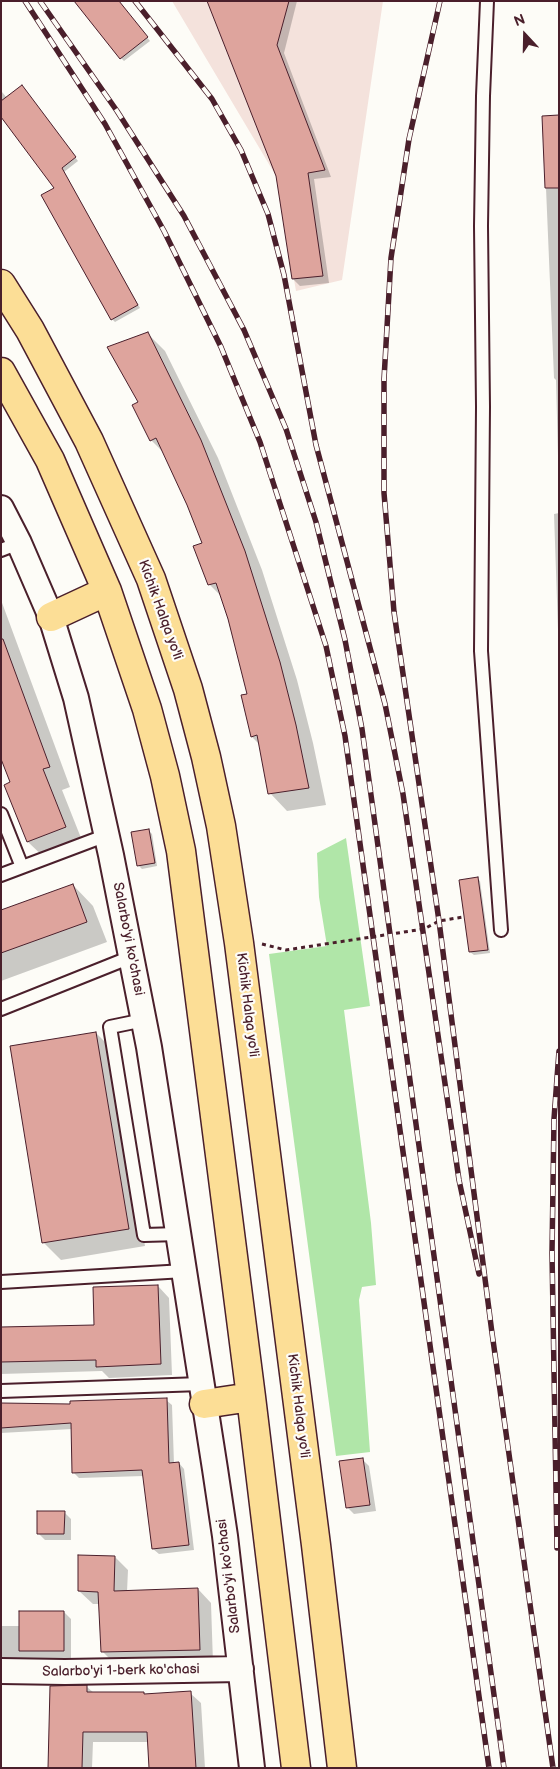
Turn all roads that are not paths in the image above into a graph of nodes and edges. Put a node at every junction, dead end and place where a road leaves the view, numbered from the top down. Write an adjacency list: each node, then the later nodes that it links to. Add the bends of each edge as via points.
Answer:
1 (487, 1): 12 (lane, via 481,226 482,651)
2 (1, 284): 26 (highway, Kichik Halqa yo'li, via 30,330 90,441 148,570 188,689 206,757 221,826 239,943)
3 (1, 372): 6 (highway, via 50,460)
4 (1, 508): 5 (street, Salarbo'yi ko'chasi)
5 (10, 547): 7 (street, Salarbo'yi ko'chasi)
6 (106, 591): 7 (highway); 21 (highway, via 147,709 181,851)
7 (51, 617): 9 (street, Salarbo'yi ko'chasi, via 76,698)
8 (1, 814): 10 (lane)
9 (107, 835): 10 (lane); 13 (street, Salarbo'yi ko'chasi)
10 (22, 867): 11 (lane)
11 (1, 875)
12 (501, 930)
13 (131, 957): 14 (lane); 15 (street, Salarbo'yi ko'chasi)
14 (1, 1009)
15 (144, 1020): 16 (street, Salarbo'yi ko'chasi); 16 (lane, via 110,1027 144,1235)
16 (179, 1234): 17 (street, Salarbo'yi ko'chasi)
17 (184, 1272): 18 (lane); 20 (street, Salarbo'yi ko'chasi)
18 (1, 1282)
19 (1, 1390): 20 (lane)
20 (203, 1394): 21 (highway); 22 (street, Salarbo'yi ko'chasi, via 225,1536)
21 (251, 1397): 25 (highway)
22 (240, 1669): 23 (street, Salarbo'yi 1-berk ko'chasi); 24 (street, Salarbo'yi ko'chasi)
23 (1, 1671)
24 (252, 1768)
25 (296, 1768)
26 (342, 1768)

